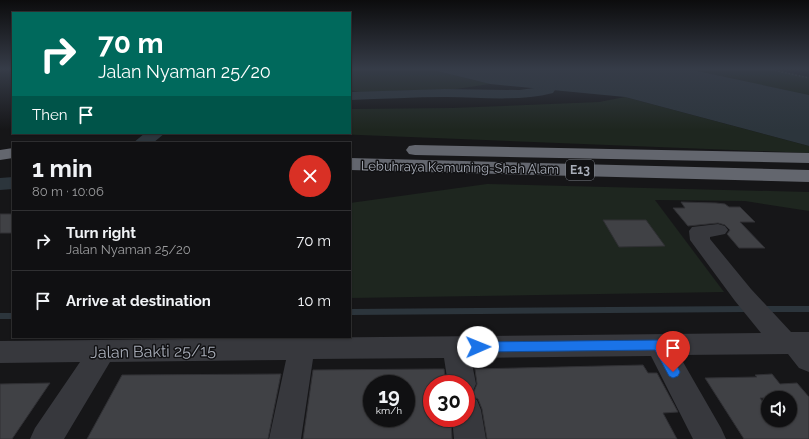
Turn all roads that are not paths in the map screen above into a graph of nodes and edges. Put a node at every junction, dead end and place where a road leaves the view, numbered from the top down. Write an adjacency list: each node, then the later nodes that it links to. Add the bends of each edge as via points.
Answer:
1 (351, 149): 4 (highway, Lebuhraya Kemuning-Shah Alam / E13)
2 (12, 153): 3 (highway)
3 (0, 155)
4 (809, 158)
5 (351, 164): 8 (highway, Lebuhraya Kemuning-Shah Alam / E13)
6 (12, 167): 7 (highway)
7 (0, 169)
8 (809, 176)
9 (718, 230): 10 (street, via 700,231 700,240 743,295)
10 (793, 343): 11 (street, Jalan Bakti 25/15)
11 (659, 345): 12 (street, Jalan Bakti 25/15); 21 (street)
12 (456, 347): 13 (street, Jalan Bakti 25/15); 16 (street)
13 (302, 349): 14 (street, Jalan Bakti 25/15); 19 (street)
14 (102, 351): 15 (street, Jalan Bakti 25/15); 18 (street)
15 (0, 352)
16 (461, 375)
17 (468, 427): 20 (street)
18 (46, 439)
19 (285, 439)
20 (470, 439)
21 (710, 439)

